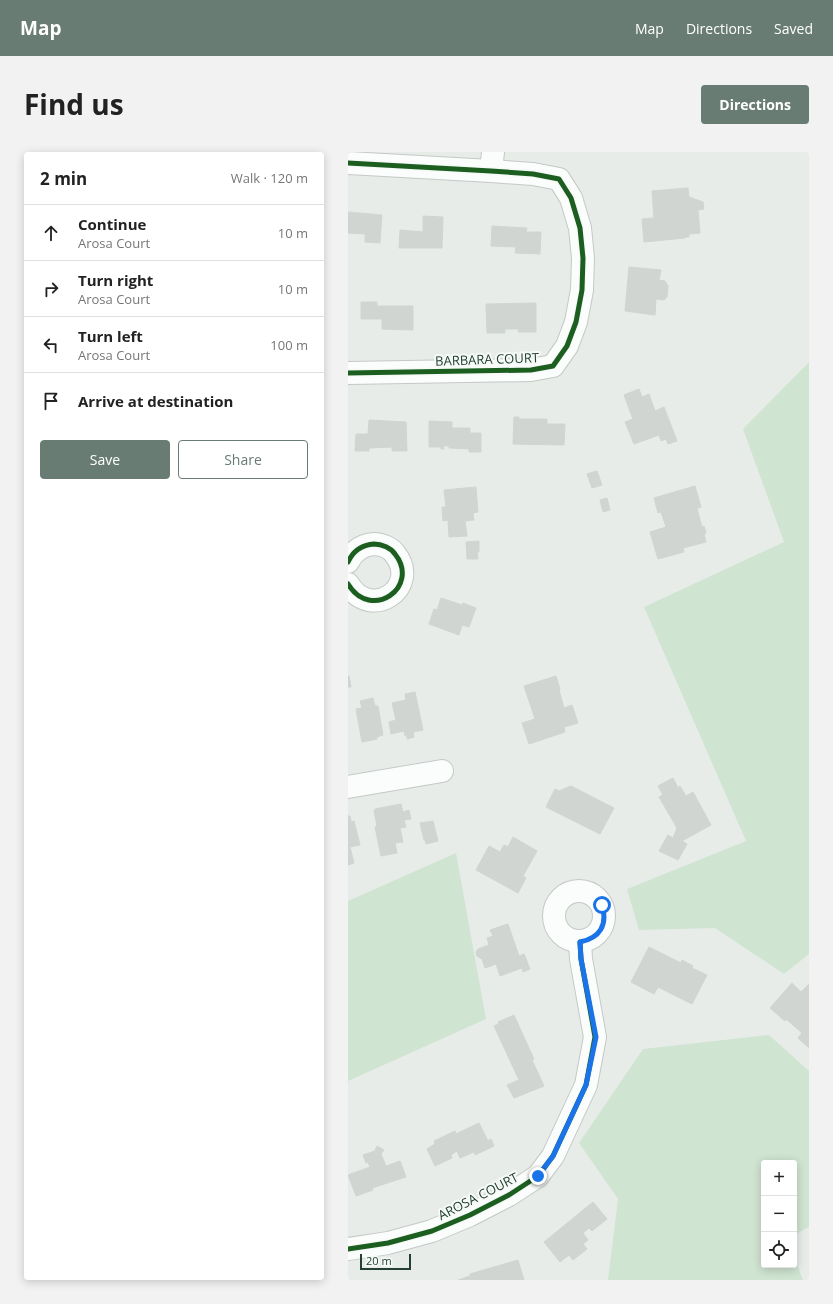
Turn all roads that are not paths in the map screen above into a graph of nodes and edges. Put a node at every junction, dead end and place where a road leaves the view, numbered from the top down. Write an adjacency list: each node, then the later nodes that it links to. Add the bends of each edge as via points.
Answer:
1 (492, 161): 2 (street, BARBARA COURT); 3 (street, BARBARA COURT, via 533,174 560,179 571,198 580,228 583,258 582,290 576,322 567,346 553,366 531,370)
2 (348, 163)
3 (348, 373)
4 (348, 562): 5 (street, via 358,549 377,544 394,552 403,569 398,588 393,595 385,599 376,601 359,597)
5 (348, 584)
6 (442, 770): 7 (street)
7 (348, 787)
8 (580, 942): 9 (street, AROSA COURT, via 596,1037 586,1085 553,1156 538,1176 509,1195 432,1231 388,1243)
9 (348, 1249)

